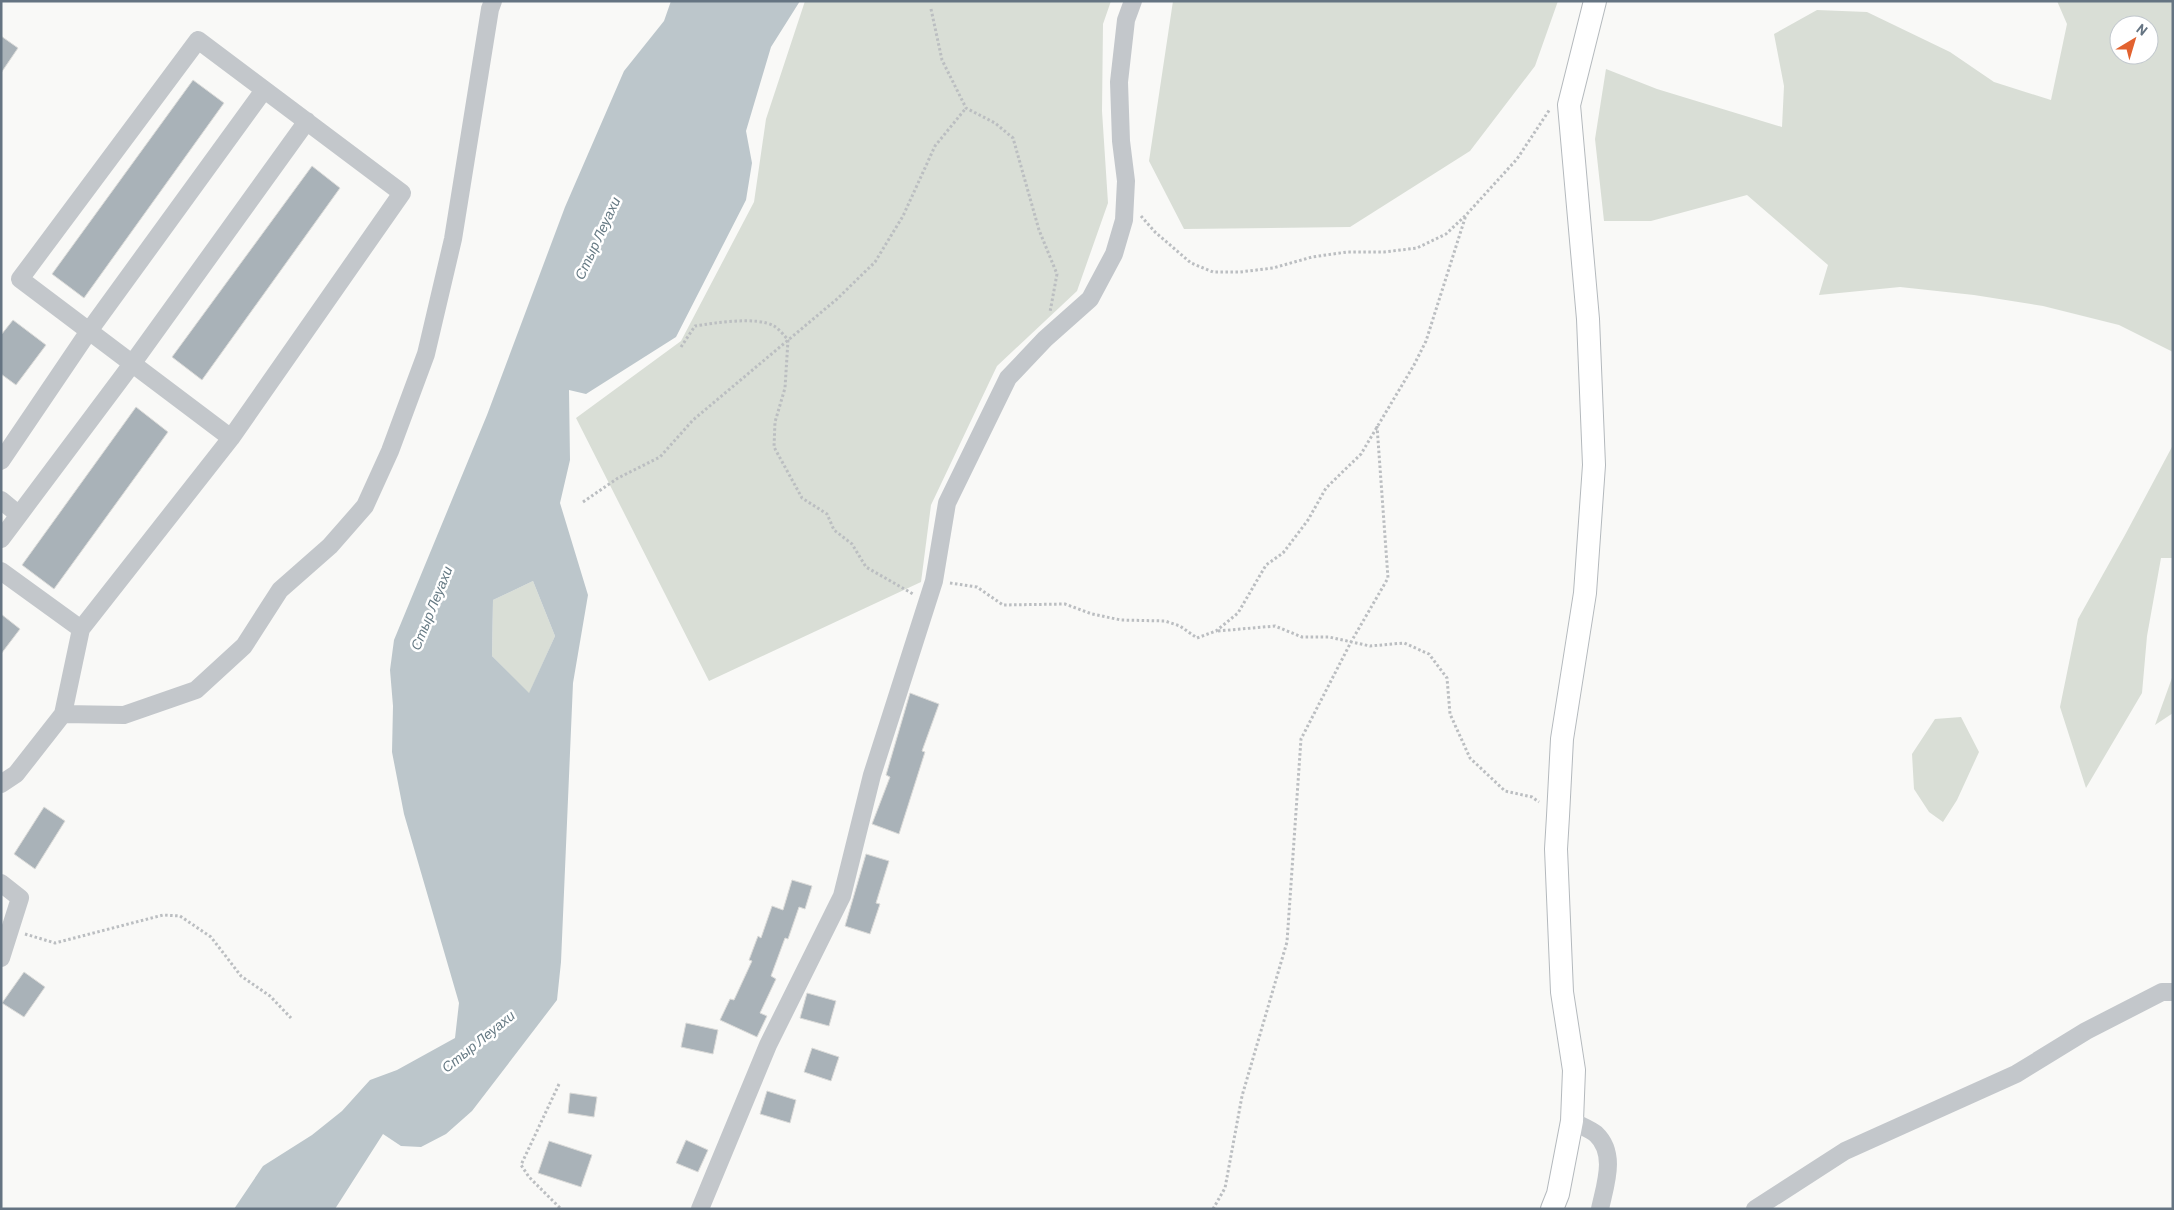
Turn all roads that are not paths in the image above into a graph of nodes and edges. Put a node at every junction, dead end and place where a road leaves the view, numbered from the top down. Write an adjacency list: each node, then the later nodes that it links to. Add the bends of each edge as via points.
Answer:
1 (493, 1): 15 (street, via 453,239 426,354 365,506 330,546 280,590 244,646 196,690 124,715)
2 (1133, 1): 21 (street, via 1126,20 1119,82 1120,141 1126,195 1124,220 1114,254 1090,299 1008,378 947,503 934,580 872,776 842,896 768,1045)
3 (1594, 1): 20 (main road, via 1569,105 1588,319 1594,465 1585,593 1562,739 1556,849 1562,992 1574,1070)
4 (264, 90): 5 (street); 6 (street); 6 (street, via 198,40 20,279)
5 (307, 121): 7 (street); 8 (street, via 402,193)
6 (89, 331): 7 (street); 9 (street)
7 (132, 364): 8 (street); 11 (street)
8 (231, 438): 14 (street)
9 (1, 461)
10 (1, 500): 11 (street)
11 (19, 515): 12 (street)
12 (1, 539)
13 (1, 571): 14 (street)
14 (81, 629): 15 (street)
15 (63, 714): 16 (street, via 16,774)
16 (1, 784)
17 (1, 883): 18 (street, via 20,898)
18 (1, 958)
19 (2173, 992): 24 (street, via 2162,992 2086,1031 2016,1074 1845,1151)
20 (1572, 1121): 22 (main road, via 1558,1194); 23 (street, via 1596,1134 1607,1152 1608,1178)
21 (700, 1209)
22 (1552, 1209)
23 (1600, 1209)
24 (1755, 1209)

